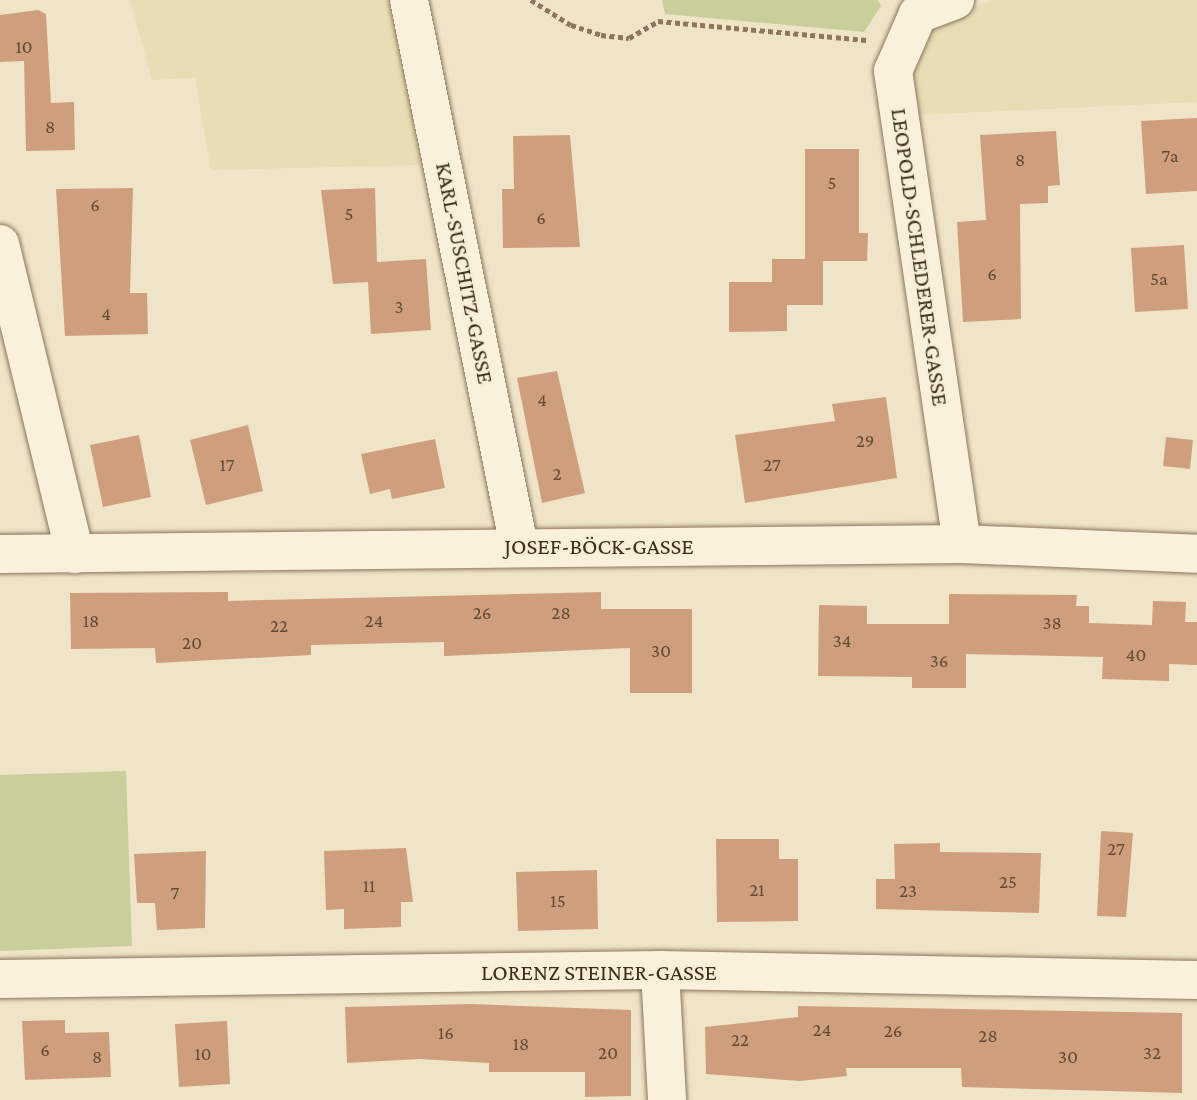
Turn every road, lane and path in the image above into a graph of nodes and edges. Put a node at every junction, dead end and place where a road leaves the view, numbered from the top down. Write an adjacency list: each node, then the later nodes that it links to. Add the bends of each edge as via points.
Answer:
1 (409, 0): 7 (street, KARL-SUSCHITZ-GASSE)
2 (531, 0): 4 (path, via 571,25 601,35 629,38 658,22)
3 (954, 0): 4 (street, LEOPOLD-SCHLEDERER-GASSE, via 918,15)
4 (905, 44): 6 (street, LEOPOLD-SCHLEDERER-GASSE, via 893,71)
5 (0, 244): 9 (street)
6 (962, 544): 7 (street, JOSEF-BÖCK-GASSE); 10 (street, JOSEF-BÖCK-GASSE)
7 (519, 546): 9 (street, JOSEF-BÖCK-GASSE)
8 (0, 554): 9 (street, JOSEF-BÖCK-GASSE)
9 (75, 554)
10 (1197, 554)
11 (660, 970): 12 (street, LORENZ STEINER-GASSE); 13 (street, LORENZ STEINER-GASSE); 14 (street)
12 (0, 979)
13 (1197, 980)
14 (667, 1100)

